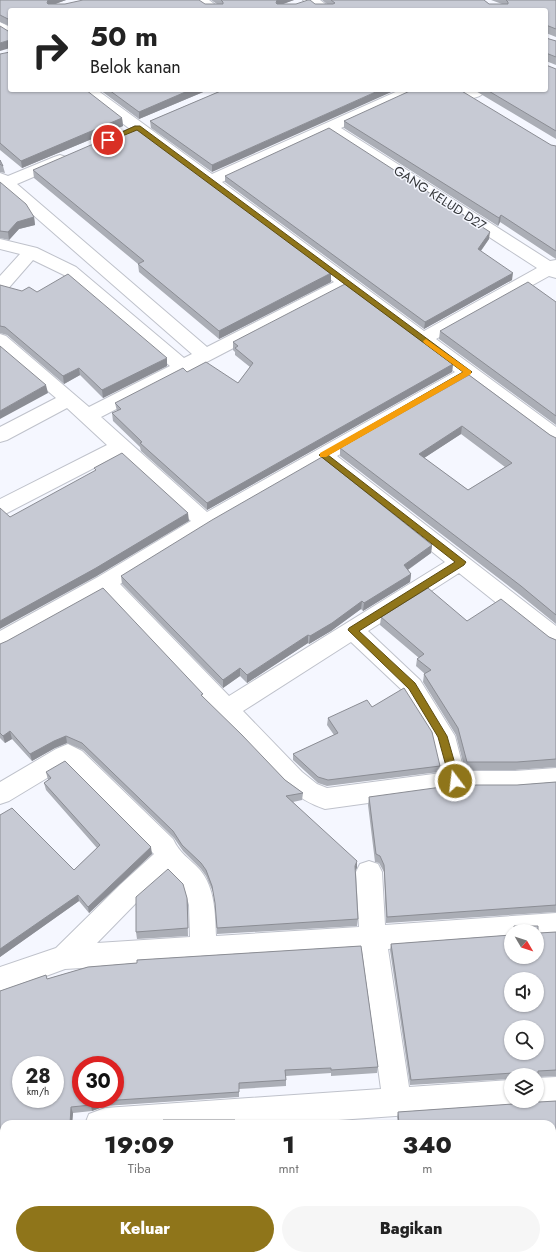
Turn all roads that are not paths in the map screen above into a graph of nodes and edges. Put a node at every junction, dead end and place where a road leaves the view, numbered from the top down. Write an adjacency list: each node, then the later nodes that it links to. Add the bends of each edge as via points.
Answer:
1 (199, 0): 3 (street)
2 (307, 1): 4 (street)
3 (212, 8)
4 (322, 8)
5 (90, 92): 10 (street)
6 (408, 92): 7 (street)
7 (330, 127): 10 (street); 13 (street, GANG KELUD D27)
8 (72, 155): 9 (street)
9 (3, 180): 18 (street)
10 (210, 181): 14 (street)
11 (0, 244): 12 (street)
12 (31, 252): 15 (street); 19 (street, via 70,271)
13 (554, 269): 16 (street)
14 (347, 282): 16 (street); 18 (street)
15 (0, 287)
16 (423, 339): 20 (street)
17 (0, 340): 21 (street)
18 (206, 356): 19 (street)
19 (184, 367): 22 (street)
20 (469, 372): 24 (street); 26 (street)
21 (69, 399): 22 (street); 23 (street)
22 (87, 416): 25 (street)
23 (0, 435)
24 (556, 437)
25 (121, 446): 27 (street); 28 (street)
26 (323, 455): 28 (street); 29 (street)
27 (0, 508)
28 (205, 522): 30 (street)
29 (461, 562): 31 (street); 32 (street)
30 (106, 582): 33 (street); 34 (street)
31 (353, 630): 34 (street); 36 (street, via 412,686 443,736)
32 (556, 638)
33 (0, 641)
34 (227, 709): 36 (street, via 294,780 308,791 325,799)
35 (556, 778): 36 (street)
36 (455, 781)
37 (0, 794): 38 (street, via 68,754 164,847)
38 (167, 856): 42 (street, via 194,881 200,895); 43 (street, via 161,865)
39 (369, 872): 41 (street)
40 (556, 925): 41 (street)
41 (373, 938): 42 (street); 48 (street)
42 (203, 949): 43 (street)
43 (65, 957): 44 (street)
44 (0, 980)
45 (556, 1091): 46 (street)
46 (544, 1092)
47 (504, 1094): 48 (street)
48 (397, 1102): 49 (street)
49 (331, 1115): 50 (street)
50 (170, 1120)

